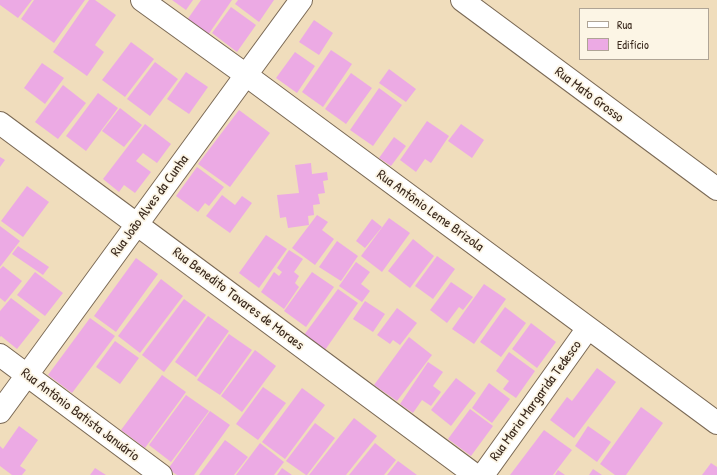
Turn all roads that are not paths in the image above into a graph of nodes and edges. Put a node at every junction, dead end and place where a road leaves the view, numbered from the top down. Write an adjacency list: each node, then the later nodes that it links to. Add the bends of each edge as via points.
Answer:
1 (142, 0): 4 (street, Rua Antônio Leme Brizola)
2 (301, 0): 4 (street, Rua João Alves da Cunha)
3 (462, 0): 6 (street, Rua Mato Grosso)
4 (246, 75): 7 (street, Rua João Alves da Cunha); 8 (street, Rua Antônio Leme Brizola)
5 (0, 123): 7 (street, Rua Benedito Tavares de Moraes)
6 (717, 189)
7 (137, 224): 10 (street, Rua João Alves da Cunha); 14 (street, Rua Benedito Tavares de Moraes)
8 (588, 328): 12 (street, Rua Antônio Leme Brizola); 15 (street, Rua Maria Margarida Tedesco)
9 (0, 355): 10 (street, Rua Antônio Batista Januário)
10 (27, 375): 11 (street, Rua João Alves da Cunha); 13 (street, Rua Antônio Batista Januário)
11 (0, 412)
12 (717, 423)
13 (161, 475)
14 (475, 475)
15 (483, 475)

